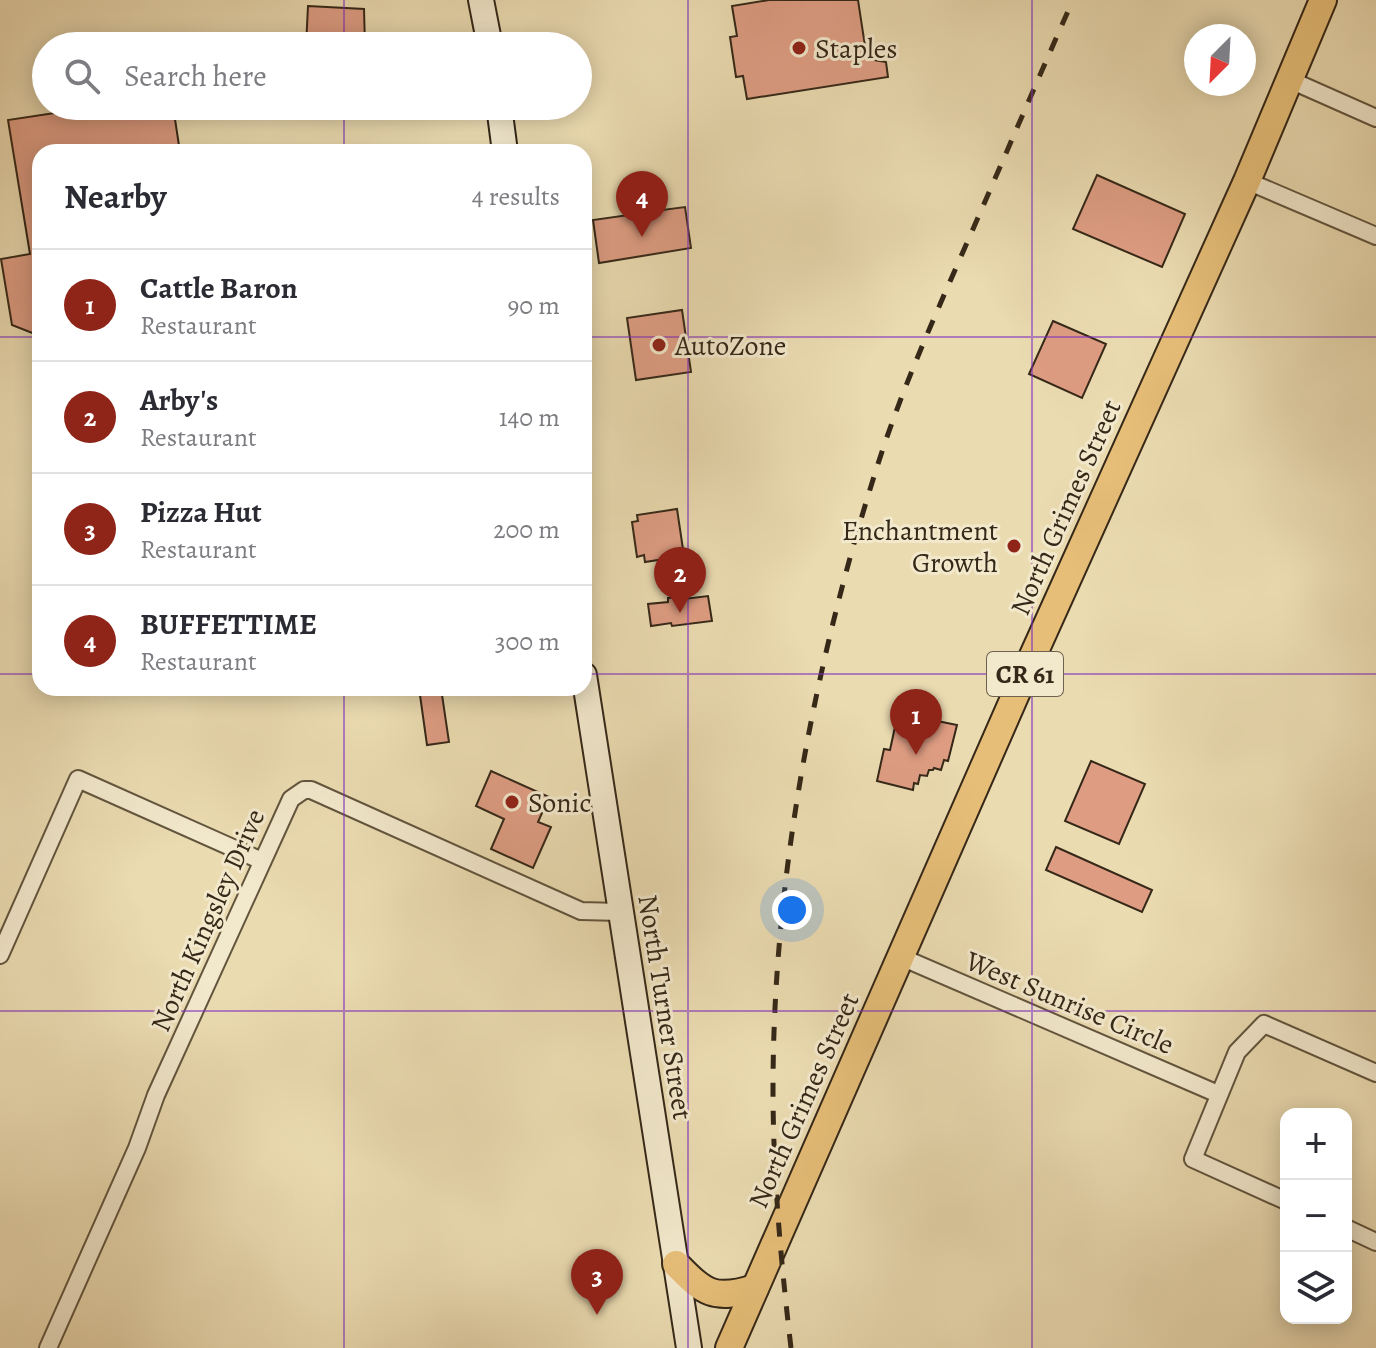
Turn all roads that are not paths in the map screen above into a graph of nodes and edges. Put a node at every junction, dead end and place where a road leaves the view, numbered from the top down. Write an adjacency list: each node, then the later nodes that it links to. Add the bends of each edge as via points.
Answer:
1 (481, 0): 3 (main road)
2 (1323, 0): 4 (main road, North Grimes Street / CR 61)
3 (487, 32)
4 (1288, 79): 5 (street); 8 (main road, North Grimes Street / CR 61)
5 (1376, 118)
6 (501, 120): 7 (main road)
7 (504, 144)
8 (1247, 181): 9 (street); 14 (main road, North Grimes Street / CR 61)
9 (1376, 236)
10 (587, 696): 12 (main road, North Turner Street)
11 (262, 861): 12 (street, North Kingsley Drive, via 291,799 311,790 581,911); 13 (street, via 78,779); 23 (street, North Kingsley Drive)
12 (620, 912): 20 (main road, North Turner Street)
13 (2, 946)
14 (901, 957): 16 (street, West Sunrise Circle); 21 (main road, North Grimes Street / CR 61)
15 (1376, 1073): 16 (street, via 1264,1024 1237,1052)
16 (1218, 1094): 17 (street, via 1193,1159)
17 (1280, 1198)
18 (1352, 1231): 19 (street)
19 (1376, 1242)
20 (676, 1264): 21 (main road, via 699,1288 715,1295); 22 (main road, North Turner Street)
21 (755, 1288): 26 (main road, North Grimes Street / CR 61)
22 (681, 1298): 24 (main road); 25 (main road, North Turner Street)
23 (48, 1348)
24 (670, 1348)
25 (689, 1348)
26 (729, 1348)

